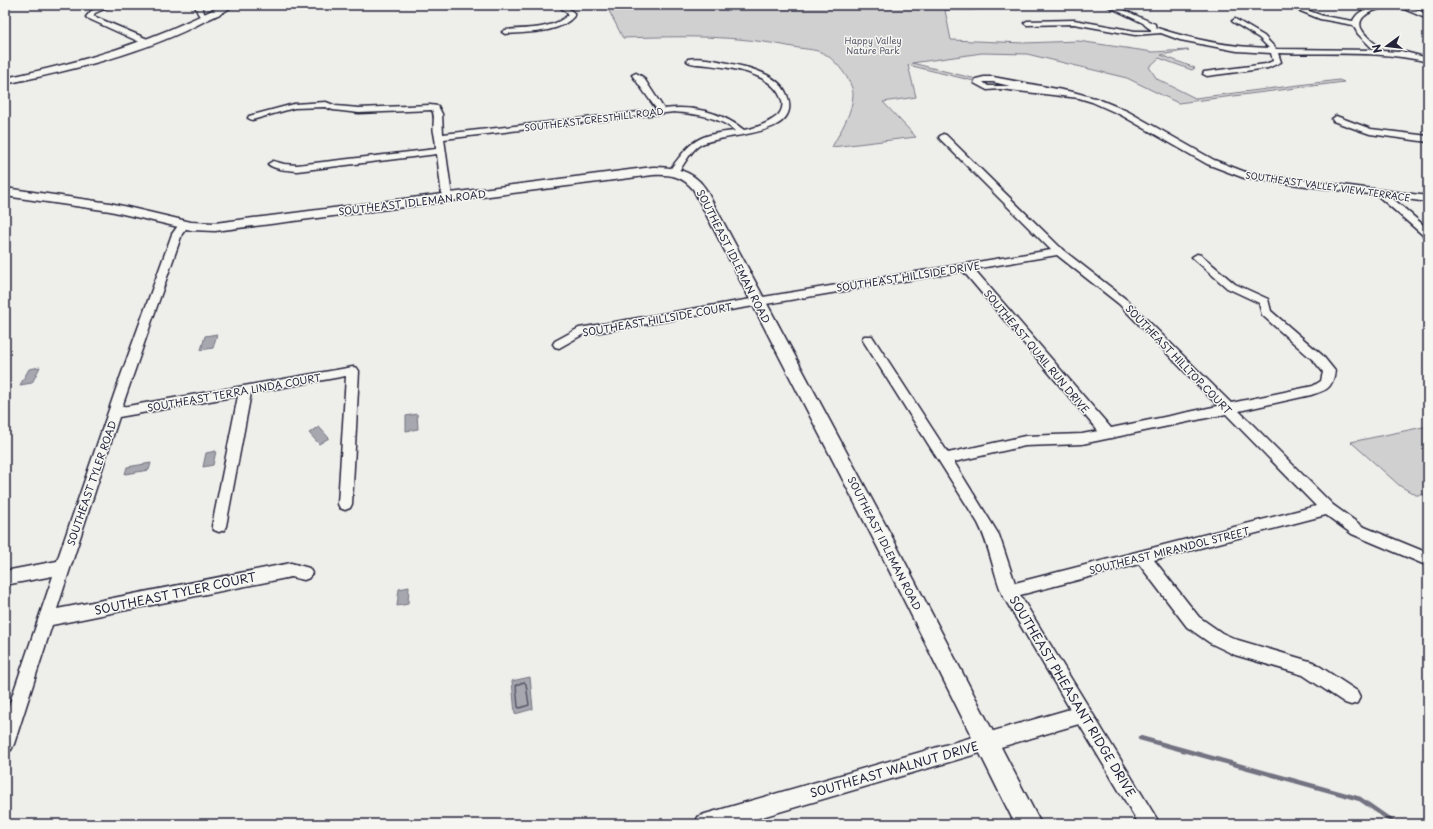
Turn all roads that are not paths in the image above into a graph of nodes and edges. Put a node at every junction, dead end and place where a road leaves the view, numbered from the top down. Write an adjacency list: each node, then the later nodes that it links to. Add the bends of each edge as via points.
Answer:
1 (110, 5): 17 (street, via 93,12 89,17)
2 (198, 5): 10 (street, via 201,14)
3 (229, 5): 10 (main road)
4 (561, 5): 16 (street, via 571,13 566,21 550,26)
5 (1108, 5): 9 (street)
6 (1115, 5): 9 (street)
7 (1398, 5): 11 (street); 14 (street, via 1366,11)
8 (1301, 10): 14 (street, via 1322,18)
9 (1129, 14): 15 (street)
10 (206, 17): 17 (main road)
11 (1428, 17)
12 (1235, 21): 19 (street, via 1259,35)
13 (1027, 23): 15 (street, via 1077,23 1136,34)
14 (1356, 23): 18 (street, via 1358,29)
15 (1165, 31): 19 (street, via 1217,46)
16 (505, 32)
17 (147, 42): 24 (main road, via 75,66)
18 (1378, 51): 19 (street); 20 (street)
19 (1274, 52): 22 (street, via 1277,62 1273,65)
20 (1428, 60)
21 (691, 61): 29 (street, via 750,71 766,78 782,90 786,105 783,115 767,127)
22 (1207, 74)
23 (636, 75): 26 (street)
24 (5, 81)
25 (1079, 96): 25 (street, SOUTHEAST VALLEY VIEW TERRACE, via 992,79 979,80 978,83 987,88 1000,87); 37 (street, SOUTHEAST VALLEY VIEW TERRACE, via 1114,108 1206,160 1238,173 1266,179)
26 (662, 111): 29 (street, SOUTHEAST CRESTHILL ROAD, via 709,114 728,121); 31 (street, SOUTHEAST CRESTHILL ROAD)
27 (252, 118): 31 (street, via 306,104 326,104 330,108 348,110 430,107 437,110)
28 (1336, 119): 32 (street, via 1370,131)
29 (743, 133): 35 (street, via 698,142)
30 (943, 137): 42 (street, SOUTHEAST HILLTOP COURT)
31 (440, 138): 33 (street)
32 (1428, 139)
33 (441, 151): 34 (street, via 297,168); 38 (street)
34 (273, 164)
35 (674, 171): 38 (main road, SOUTHEAST IDLEMAN ROAD, via 638,173); 45 (main road, SOUTHEAST IDLEMAN ROAD, via 690,178 699,188)
36 (5, 192): 40 (main road, SOUTHEAST IDLEMAN ROAD, via 110,207)
37 (1380, 193): 39 (street, SOUTHEAST VALLEY VIEW TERRACE); 41 (street)
38 (447, 198): 40 (main road, SOUTHEAST IDLEMAN ROAD, via 242,224 207,227)
39 (1428, 199)
40 (184, 225): 50 (street, SOUTHEAST TYLER ROAD, via 177,234)
41 (1428, 234)
42 (1059, 252): 44 (street, SOUTHEAST HILLSIDE DRIVE); 49 (street, SOUTHEAST HILLTOP COURT, via 1123,302)
43 (1197, 257): 49 (street, via 1231,286 1264,302 1266,312 1329,371 1327,382 1317,390)
44 (966, 267): 45 (street, SOUTHEAST HILLSIDE DRIVE); 51 (street, SOUTHEAST QUAIL RUN DRIVE)
45 (757, 301): 47 (street, SOUTHEAST HILLSIDE COURT, via 579,332); 65 (main road, SOUTHEAST IDLEMAN ROAD, via 886,543)
46 (868, 339): 52 (street, SOUTHEAST PHEASANT RIDGE DRIVE)
47 (559, 344)
48 (245, 390): 50 (street, SOUTHEAST TERRA LINDA COURT); 53 (street, SOUTHEAST TERRA LINDA COURT, via 353,371); 55 (street)
49 (1228, 409): 51 (street); 54 (street, SOUTHEAST HILLTOP COURT)
50 (115, 413): 58 (street, SOUTHEAST TYLER ROAD)
51 (1108, 434): 52 (street, via 1066,441 1025,441)
52 (944, 459): 61 (street, SOUTHEAST PHEASANT RIDGE DRIVE, via 992,535)
53 (345, 504)
54 (1328, 509): 56 (street, SOUTHEAST MIRANDOL STREET); 57 (street, SOUTHEAST HILLTOP COURT, via 1357,530)
55 (219, 526)
56 (1142, 557): 61 (street, SOUTHEAST MIRANDOL STREET); 63 (street, via 1193,622 1216,638 1234,647 1307,668)
57 (1428, 560)
58 (63, 567): 60 (street); 62 (street, SOUTHEAST TYLER ROAD)
59 (304, 573): 62 (street, SOUTHEAST TYLER COURT, via 291,570)
60 (5, 578)
61 (1009, 591): 64 (street, SOUTHEAST PHEASANT RIDGE DRIVE)
62 (46, 619): 66 (street, SOUTHEAST TYLER ROAD)
63 (1351, 697)
64 (1083, 714): 65 (street, SOUTHEAST WALNUT DRIVE); 69 (street, SOUTHEAST PHEASANT RIDGE DRIVE)
65 (986, 742): 67 (street, SOUTHEAST WALNUT DRIVE); 68 (main road, SOUTHEAST IDLEMAN ROAD)
66 (5, 744)
67 (705, 824)
68 (1028, 824)
69 (1150, 824)

